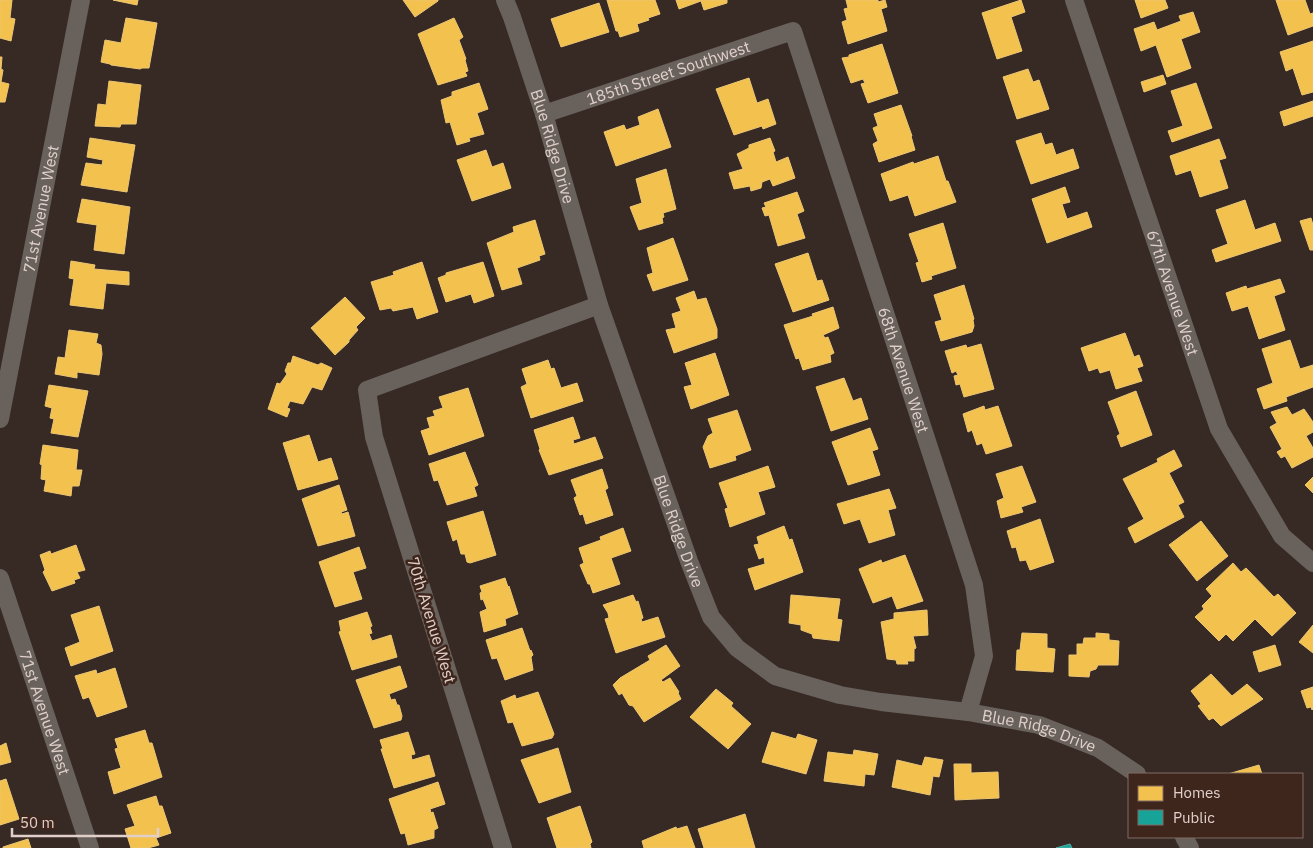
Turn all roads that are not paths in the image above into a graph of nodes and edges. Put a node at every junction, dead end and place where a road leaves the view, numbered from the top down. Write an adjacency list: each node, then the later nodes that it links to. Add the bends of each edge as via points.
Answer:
1 (81, 0): 7 (street, 71st Avenue West)
2 (505, 0): 5 (street, Blue Ridge Drive)
3 (1074, 0): 8 (street, 67th Avenue West, via 1219,429 1282,536)
4 (793, 31): 5 (street, 185th Street Southwest); 10 (street, 68th Avenue West, via 974,585 984,656)
5 (544, 114): 6 (street, Blue Ridge Drive)
6 (599, 305): 10 (street, Blue Ridge Drive, via 711,617 737,648 775,676 840,695); 13 (street, 70th Avenue West, via 367,390 374,437)
7 (0, 418)
8 (1313, 563)
9 (0, 578): 12 (street, 71st Avenue West)
10 (968, 712): 11 (street, Blue Ridge Drive, via 1039,724 1098,748)
11 (1136, 773)
12 (90, 848)
13 (503, 848)

